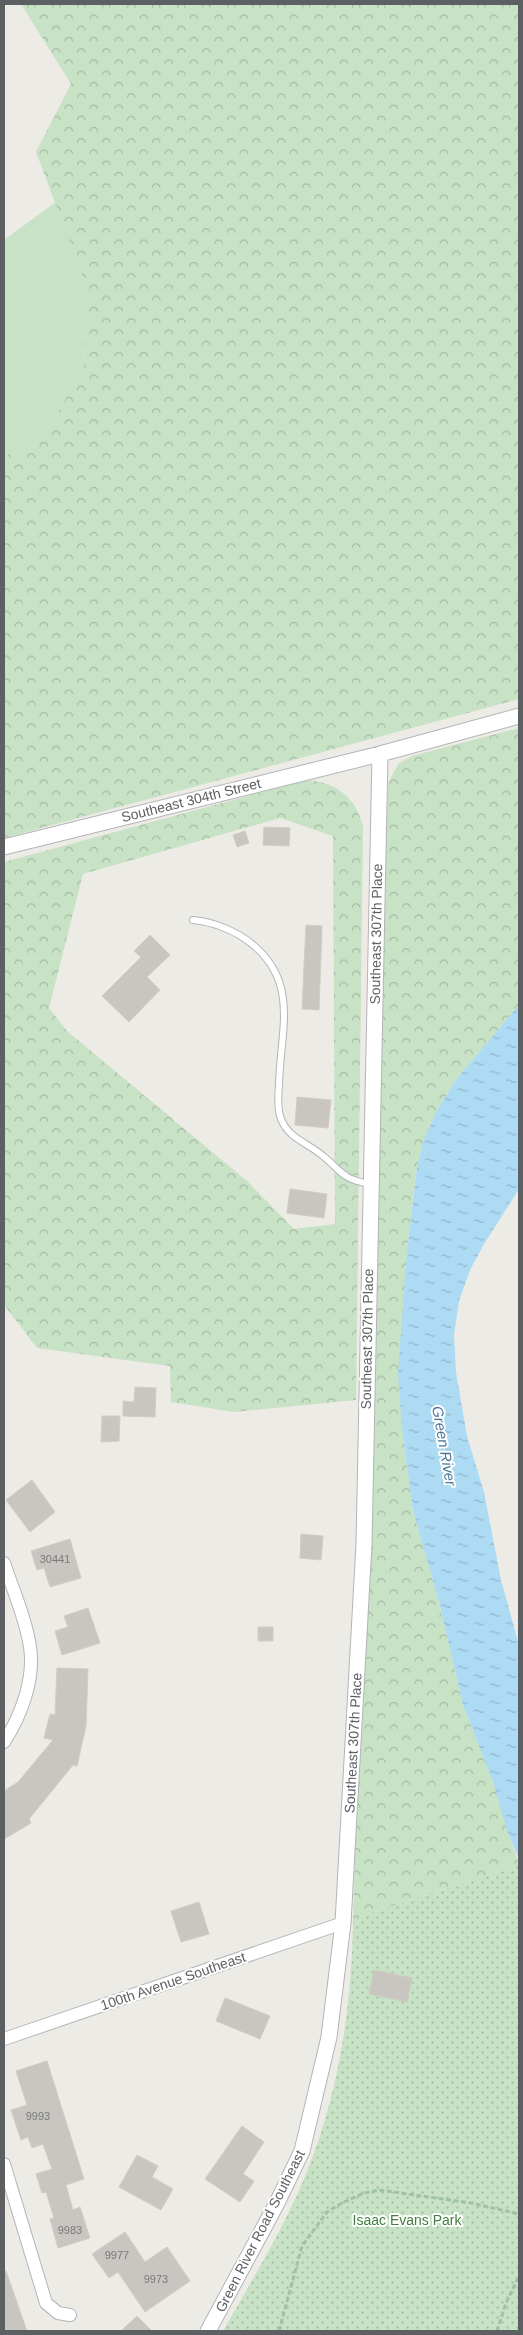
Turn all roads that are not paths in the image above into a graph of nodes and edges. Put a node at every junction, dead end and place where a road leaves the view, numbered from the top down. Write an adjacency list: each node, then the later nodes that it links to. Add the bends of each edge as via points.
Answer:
1 (519, 716): 2 (street, Southeast 304th Street)
2 (380, 754): 3 (street, Southeast 304th Street); 5 (street, Southeast 307th Place)
3 (4, 847)
4 (193, 920): 5 (lane, via 222,927 247,940 276,970 283,1009 278,1102 281,1118 295,1138 322,1154 347,1177)
5 (370, 1185): 8 (street, Southeast 307th Place, via 364,1544)
6 (5, 1566): 7 (street, via 29,1639 31,1658 24,1699)
7 (4, 1742)
8 (343, 1923): 9 (street, 100th Avenue Southeast); 12 (street, Green River Road Southeast, via 329,2037 302,2150)
9 (4, 2039)
10 (4, 2164): 11 (street, via 46,2303 58,2312)
11 (70, 2315)
12 (208, 2331)

